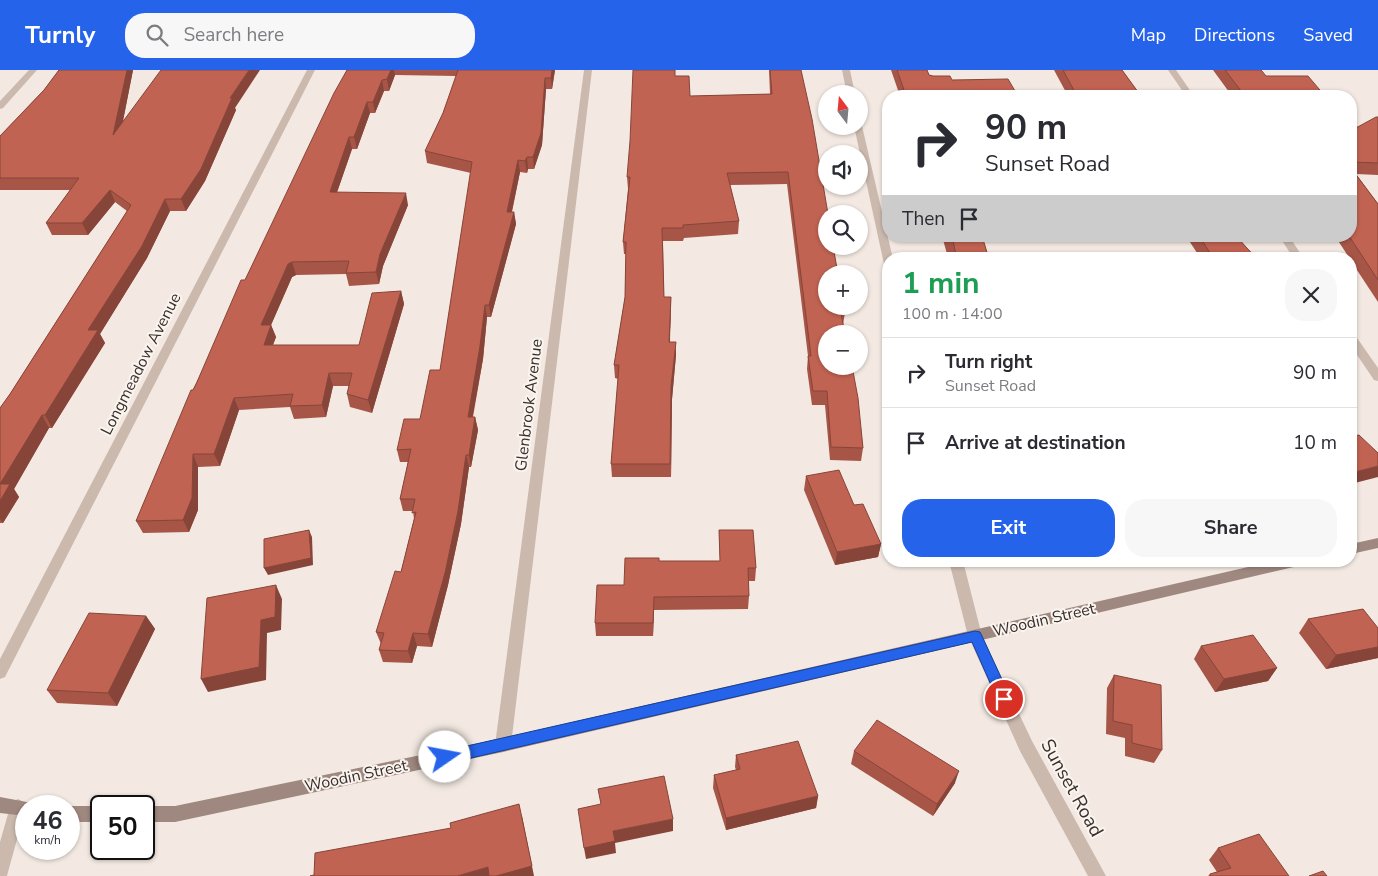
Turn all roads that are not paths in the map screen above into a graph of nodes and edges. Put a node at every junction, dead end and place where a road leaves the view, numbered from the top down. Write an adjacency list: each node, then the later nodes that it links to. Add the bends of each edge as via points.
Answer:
1 (33, 70): 8 (street)
2 (311, 70): 18 (street, Longmeadow Avenue)
3 (588, 70): 19 (street, Glenbrook Avenue)
4 (846, 70): 6 (street)
5 (1172, 70): 7 (street)
6 (849, 85)
7 (1186, 90)
8 (0, 106)
9 (860, 135): 10 (street)
10 (882, 233)
11 (1357, 346): 12 (street)
12 (1378, 377)
13 (1378, 543): 14 (main road)
14 (1357, 548)
15 (958, 567): 17 (street, Sunset Road)
16 (1272, 567): 17 (main road, Woodin Street)
17 (975, 636): 19 (main road, Woodin Street); 25 (street, Sunset Road, via 1026,746)
18 (0, 673)
19 (503, 745): 22 (main road, Woodin Street, via 175,814)
20 (0, 805): 21 (main road)
21 (15, 807)
22 (155, 814)
23 (15, 828): 24 (street)
24 (0, 872)
25 (1097, 876)

